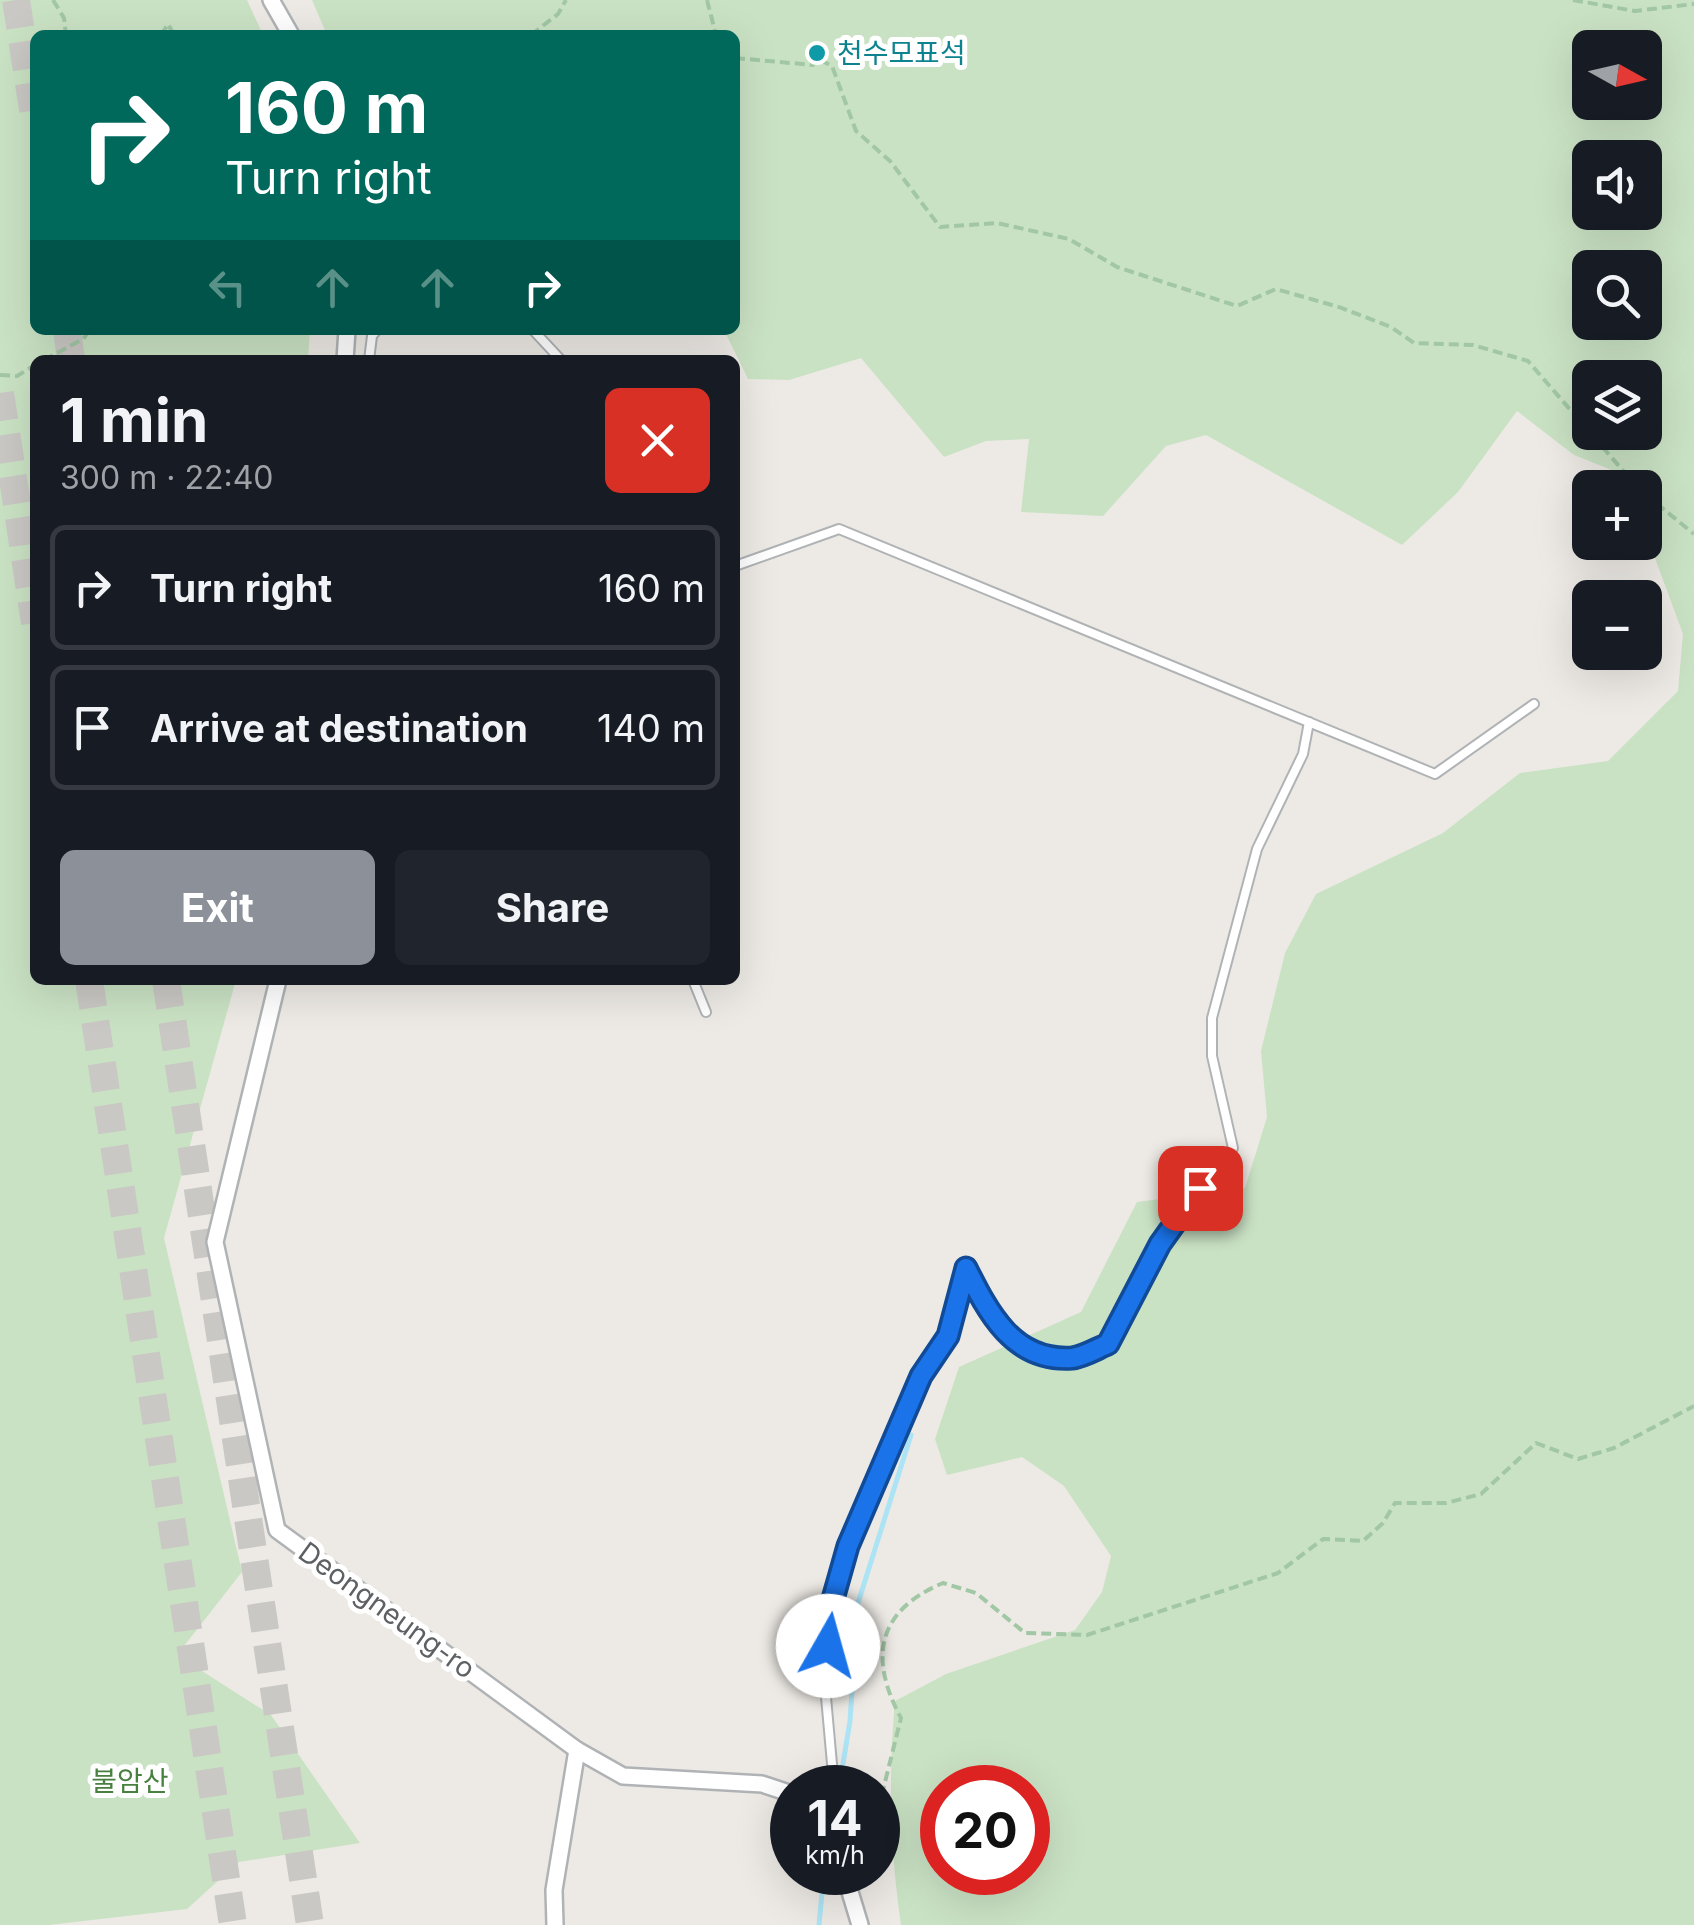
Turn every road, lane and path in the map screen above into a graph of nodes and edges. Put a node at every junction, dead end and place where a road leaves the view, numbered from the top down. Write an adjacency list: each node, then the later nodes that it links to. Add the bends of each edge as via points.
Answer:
1 (52, 0): 7 (path)
2 (271, 0): 8 (street)
3 (566, 0): 9 (path)
4 (707, 0): 10 (path)
5 (1573, 0): 6 (path, via 1635,11)
6 (1694, 4)
7 (65, 30)
8 (288, 30)
9 (537, 30)
10 (715, 30)
11 (740, 58): 18 (path, via 813,64 818,58 832,66 856,131 890,161 940,227 997,223 1069,239 1117,267 1237,306 1276,289 1340,307 1414,343 1473,345 1528,361)
12 (86, 335): 14 (path)
13 (538, 335): 15 (lane)
14 (54, 355)
15 (556, 355)
16 (30, 368): 17 (path)
17 (0, 375)
18 (1622, 470)
19 (1662, 508): 20 (path)
20 (1694, 534)
21 (740, 564): 23 (lane, via 839,529)
22 (1534, 704): 23 (lane, via 1435,774)
23 (1309, 722): 29 (lane, via 1303,754 1257,849 1212,1018 1212,1056 1233,1148 1160,1244 1108,1344 1072,1358 1014,1342 988,1312 966,1268 948,1336 894,1434 831,1606 825,1686)
24 (277, 985): 28 (street, Deongneung-ro, via 216,1242 277,1530)
25 (695, 985): 26 (lane)
26 (706, 1012)
27 (1694, 1406): 30 (path, via 1578,1459 1536,1443 1481,1494 1446,1503 1395,1503 1363,1542 1322,1539 1278,1573 1087,1634 1026,1634 976,1593 943,1583 893,1622 882,1646 884,1685 902,1718)
28 (577, 1750): 31 (street, Deongneung-ro, via 624,1776); 33 (street, via 554,1890)
29 (831, 1765)
30 (890, 1765)
31 (770, 1787)
32 (851, 1895): 34 (street)
33 (555, 1925)
34 (860, 1925)

